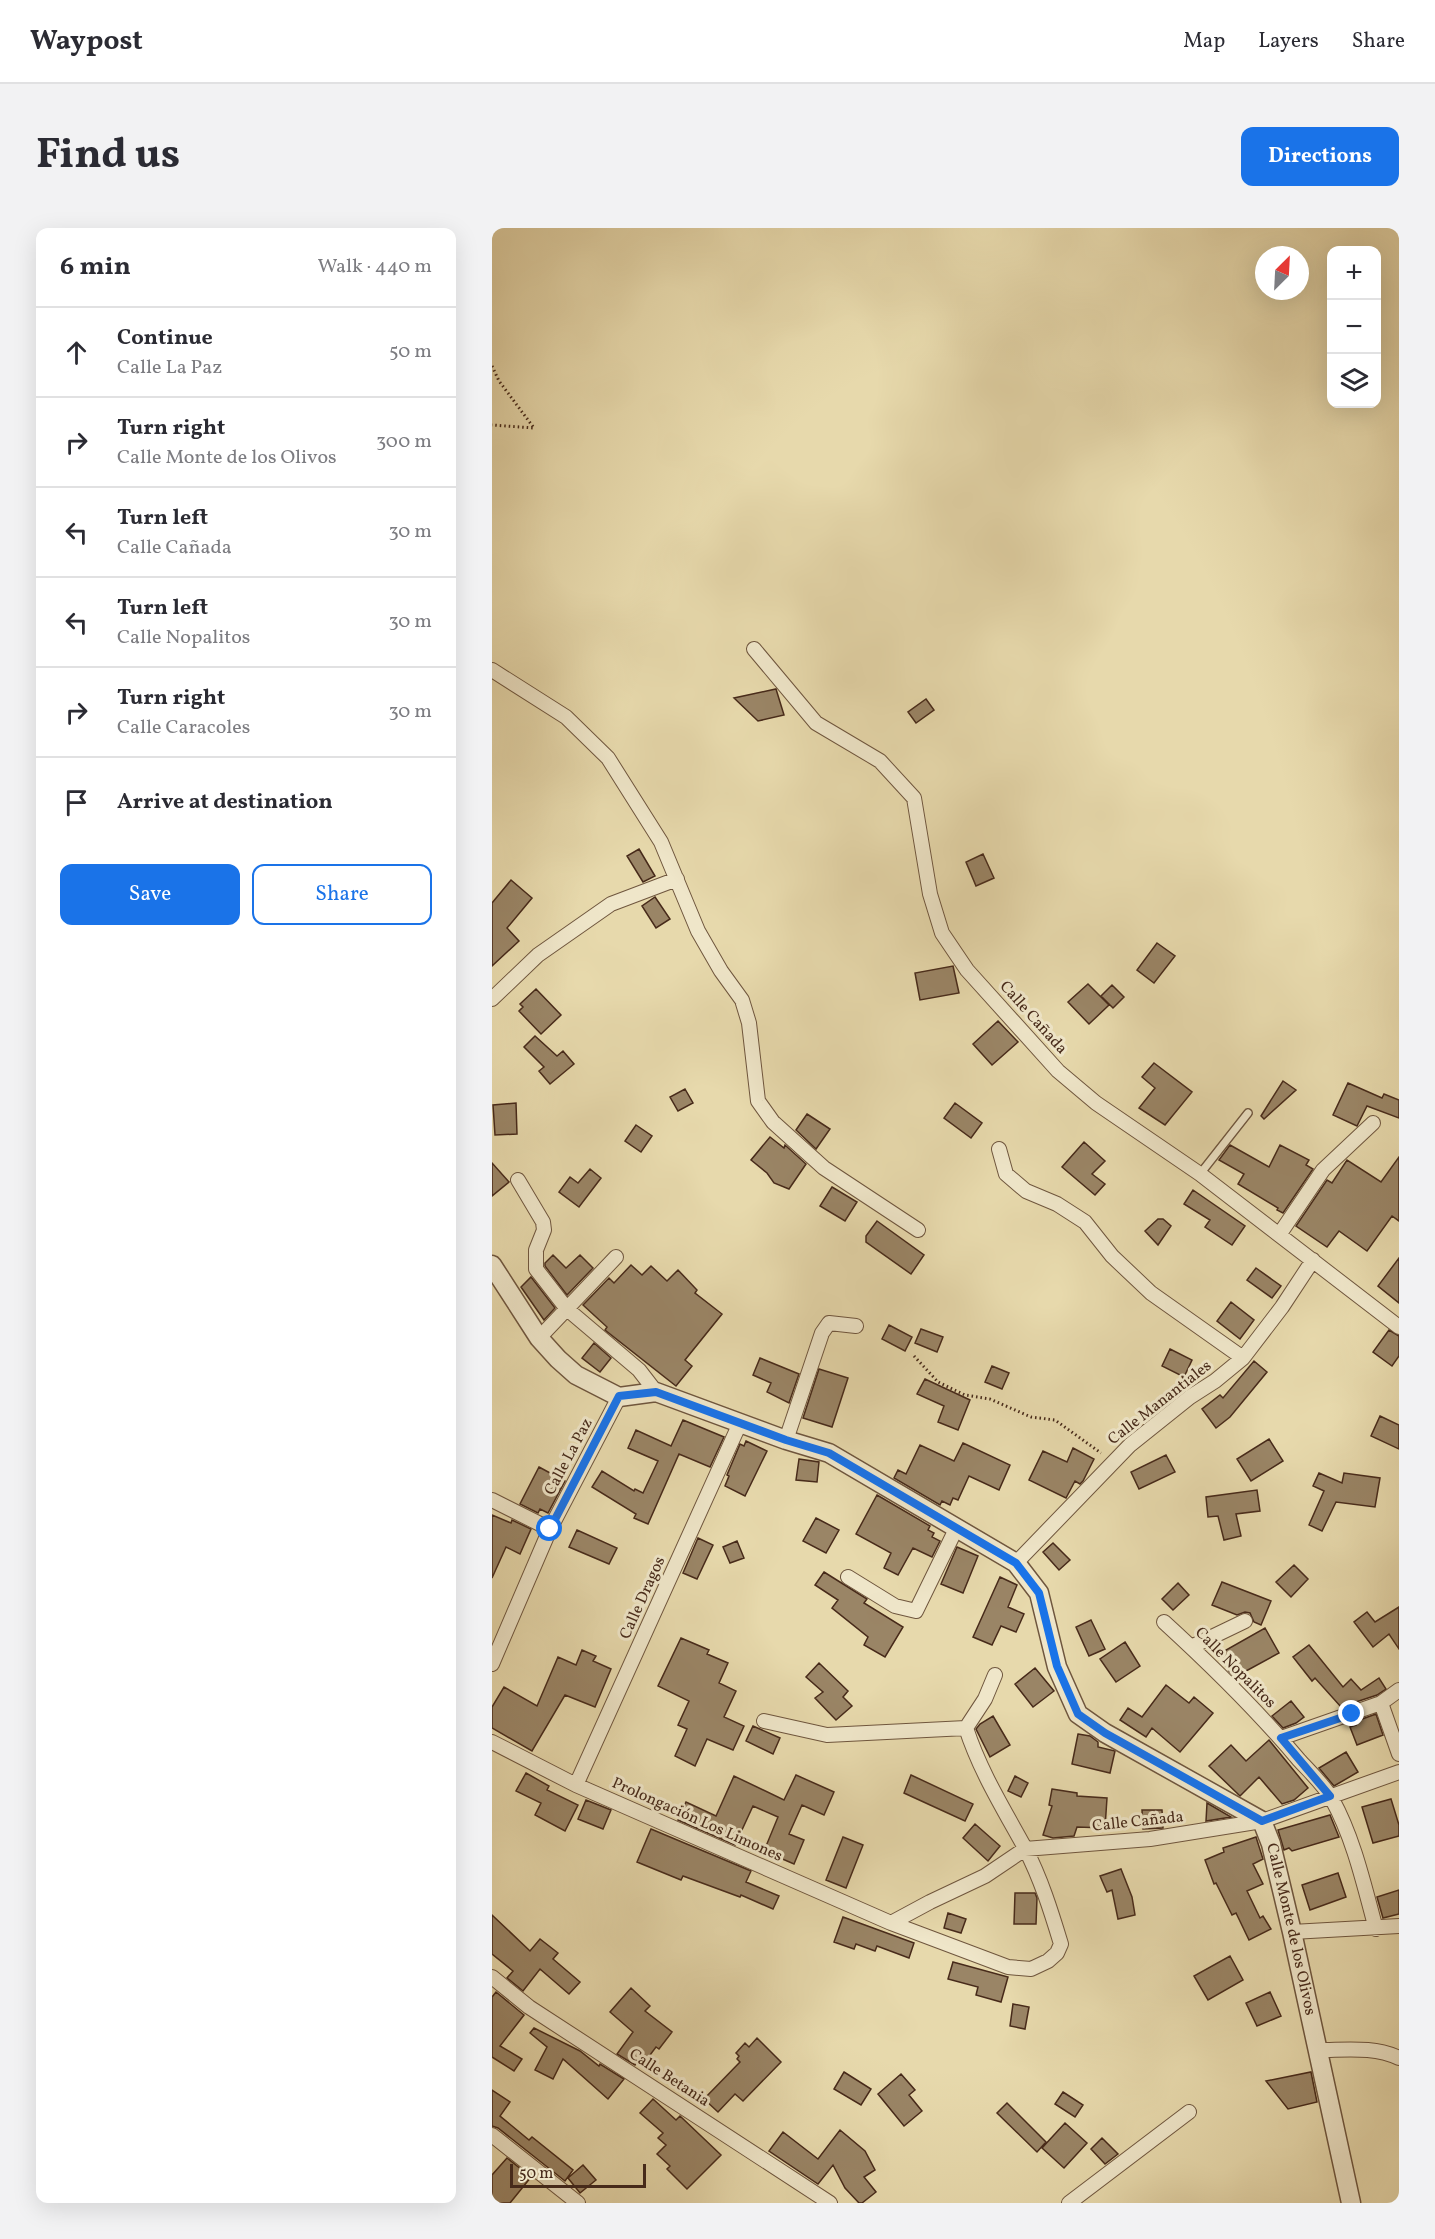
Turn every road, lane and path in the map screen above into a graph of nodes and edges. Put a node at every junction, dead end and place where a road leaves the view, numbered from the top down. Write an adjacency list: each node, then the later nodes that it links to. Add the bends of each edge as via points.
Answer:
1 (492, 366): 2 (path, via 534,428)
2 (492, 425)
3 (754, 649): 10 (street, Calle Cañada, via 816,723 879,761 914,798 930,894 942,933 967,970 1058,1071 1096,1103)
4 (492, 670): 5 (street, via 566,717 608,758 661,842)
5 (676, 879): 6 (street, via 611,904 538,955); 12 (street, via 698,931 742,1000 749,1023 758,1101 772,1122 824,1168)
6 (492, 999)
7 (1248, 1113): 10 (lane)
8 (1373, 1123): 13 (street, via 1323,1170)
9 (999, 1149): 22 (street, via 1006,1174 1026,1191 1085,1222 1112,1256 1151,1293)
10 (1200, 1174): 13 (street, Calle Cañada)
11 (518, 1180): 17 (street, via 543,1222 536,1269)
12 (918, 1230)
13 (1279, 1235): 15 (street, Calle Cañada)
14 (616, 1257): 17 (street)
15 (1313, 1260): 19 (street, Calle Cañada); 22 (street, Calle Manantiales)
16 (492, 1265): 20 (street)
17 (567, 1309): 20 (street); 23 (street, via 639,1370)
18 (856, 1326): 26 (street, via 829,1323 822,1333)
19 (1399, 1327)
20 (539, 1338): 24 (street, via 576,1375)
21 (914, 1356): 27 (path, via 938,1382 1031,1417 1055,1420 1103,1455)
22 (1243, 1358): 27 (street, Calle Manantiales)
23 (656, 1392): 24 (street, Calle Monte de los Olivos); 25 (street, Calle Monte de los Olivos)
24 (619, 1396): 29 (street, Calle La Paz)
25 (740, 1423): 26 (street, Calle Monte de los Olivos); 46 (street, Calle Dragos)
26 (786, 1440): 30 (street, Calle Monte de los Olivos, via 829,1453)
27 (1116, 1458): 31 (street, Calle Manantiales)
28 (492, 1500): 29 (street)
29 (550, 1529): 36 (street, Calle La Paz)
30 (956, 1529): 31 (street, Calle Monte de los Olivos); 32 (street, via 916,1611 895,1606)
31 (1016, 1563): 48 (street, Calle Monte de los Olivos, via 1039,1593 1057,1666 1078,1714)
32 (848, 1577)
33 (1164, 1622): 35 (street, Calle Nopalitos)
34 (1245, 1622): 35 (street)
35 (1191, 1647): 42 (street, Calle Nopalitos)
36 (492, 1664)
37 (995, 1675): 41 (street)
38 (1399, 1689): 39 (street)
39 (1381, 1703): 42 (street); 44 (street)
40 (764, 1721): 41 (street, via 826,1735)
41 (966, 1728): 49 (street, via 995,1796)
42 (1281, 1738): 47 (street, Calle Nopalitos)
43 (492, 1742): 46 (street, Prolongación Los Limones)
44 (1399, 1754)
45 (1399, 1772): 47 (street, Calle Cañada)
46 (576, 1785): 50 (street, Prolongación Los Limones)
47 (1330, 1796): 48 (street, Calle Cañada); 52 (street, Calle Nopalitos, via 1349,1837)
48 (1262, 1821): 49 (street, Calle Cañada, via 1150,1839); 53 (street, Calle Monte de los Olivos)
49 (1025, 1849): 50 (street, Calle Cañada, via 985,1876); 50 (street, Prolongación Los Limones, via 1061,1944 1048,1961 1031,1969 1008,1967)
50 (891, 1923)
51 (1399, 1926): 52 (street)
52 (1376, 1929): 53 (street)
53 (1292, 1932): 55 (street, Calle Monte de los Olivos)
54 (492, 1977): 60 (street, Calle Betania, via 530,2007)
55 (1318, 2050): 56 (street, via 1363,2049); 62 (street, Calle Monte de los Olivos)
56 (1399, 2058)
57 (1189, 2112): 61 (street)
58 (492, 2135): 59 (street)
59 (578, 2203)
60 (830, 2203)
61 (1069, 2203)
62 (1351, 2203)

